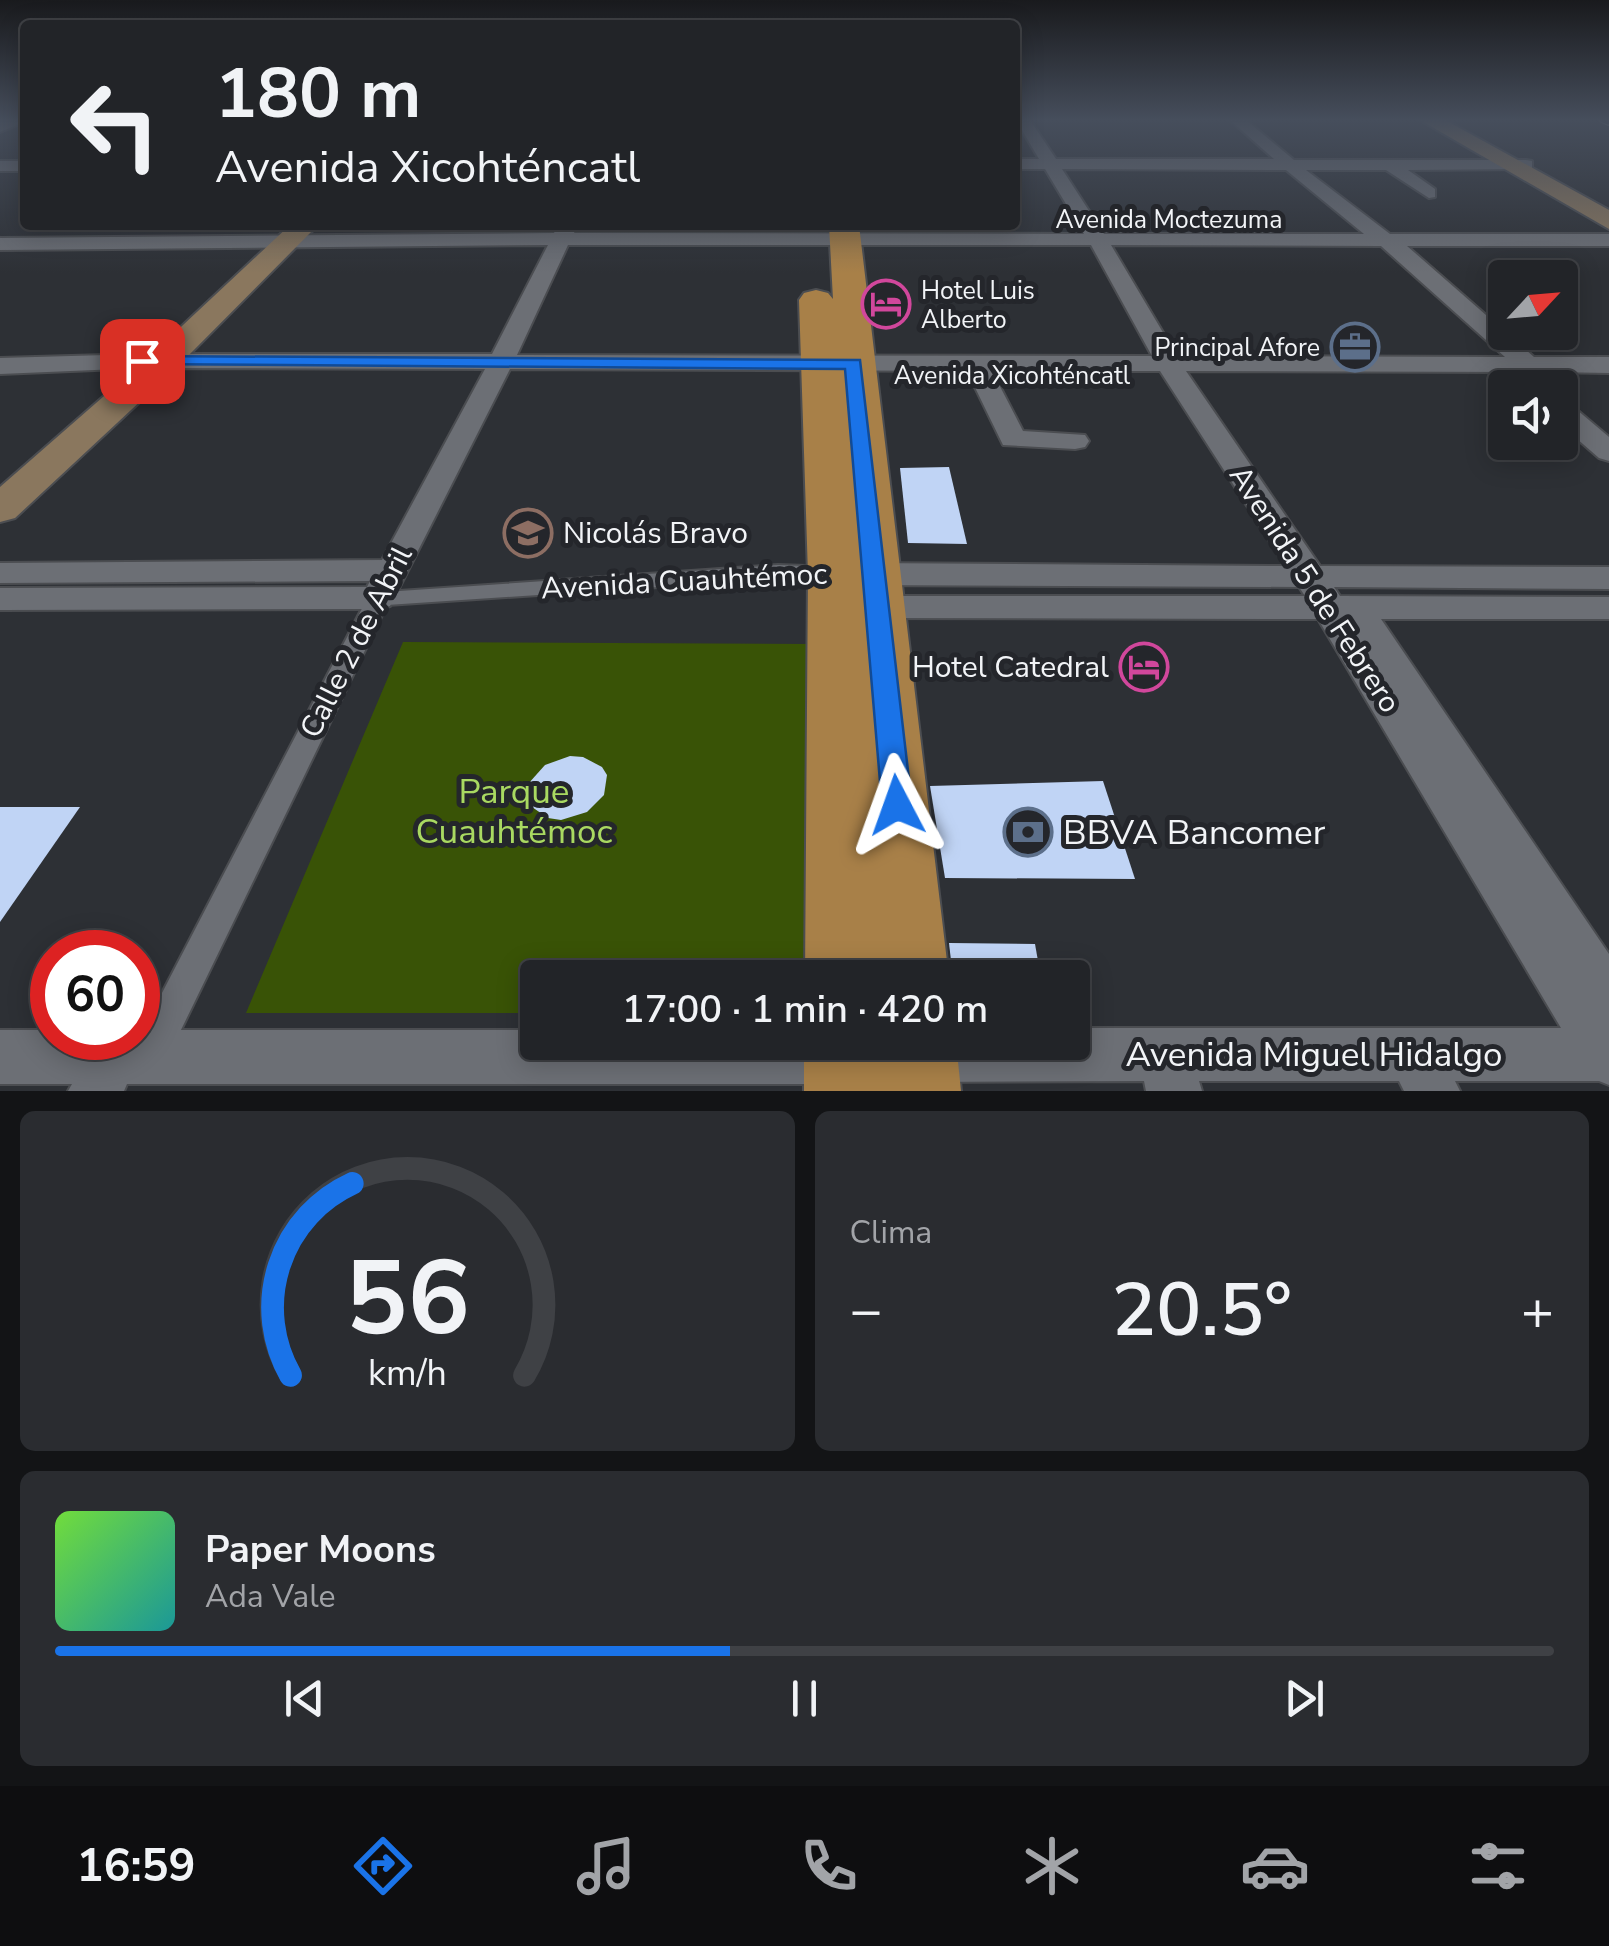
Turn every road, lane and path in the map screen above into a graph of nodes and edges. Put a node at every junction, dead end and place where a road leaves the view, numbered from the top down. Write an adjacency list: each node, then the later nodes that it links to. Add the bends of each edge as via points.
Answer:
1 (1144, 171): 6 (street)
2 (1291, 171): 15 (street)
3 (1399, 171): 7 (street)
4 (1526, 171): 9 (main road)
5 (1529, 171): 8 (main road)
6 (1069, 190): 12 (street, Avenida Moctezuma, via 1018,243); 15 (street, Avenida Moctezuma, via 1197,243); 25 (street, Avenida 5 de Febrero)
7 (1429, 193)
8 (1609, 210)
9 (1609, 222)
10 (29, 230): 17 (street)
11 (555, 237): 12 (street, Avenida Moctezuma, via 726,243); 13 (street, Avenida Moctezuma, via 377,243); 22 (street, Calle 2 de Abril)
12 (829, 237): 23 (main road)
13 (279, 238): 17 (street, Avenida Moctezuma); 19 (main road)
14 (1609, 240): 16 (street, Avenida Moctezuma)
15 (1383, 244): 16 (street, Avenida Moctezuma); 26 (street)
16 (1511, 244): 18 (street, Avenida Moctezuma)
17 (2, 245)
18 (1609, 248)
19 (141, 365): 21 (street, Avenida Xicohténcatl); 22 (street, Avenida Xicohténcatl); 36 (main road); 37 (main road)
20 (1609, 365): 27 (street, Avenida Xicohténcatl)
21 (0, 366)
22 (487, 368): 23 (street, Avenida Xicohténcatl); 40 (street, Calle 2 de Abril)
23 (836, 369): 24 (street, Avenida Xicohténcatl); 41 (main road)
24 (978, 369): 25 (street, Avenida Xicohténcatl); 34 (street, via 1013,439)
25 (1183, 370): 28 (street, Avenida Xicohténcatl); 42 (street, Avenida 5 de Febrero)
26 (1523, 370)
27 (1569, 370)
28 (1488, 373)
29 (1578, 374): 30 (street, Avenida Xicohténcatl)
30 (1609, 374)
31 (1578, 408): 33 (street)
32 (1578, 425): 35 (street)
33 (1609, 434)
34 (1075, 441)
35 (1609, 452)
36 (0, 483)
37 (0, 510)
38 (0, 573): 40 (street, Avenida Cuauhtémoc)
39 (1609, 578): 42 (street, Avenida Cuauhtémoc)
40 (371, 584): 41 (street, Avenida Cuauhtémoc, via 778,572); 43 (street, Avenida Cuauhtémoc); 55 (street, Calle 2 de Abril)
41 (856, 590): 42 (street, Avenida Cuauhtémoc); 46 (main road); 47 (main road)
42 (1333, 592): 44 (street, Avenida Cuauhtémoc); 45 (street, Avenida 5 de Febrero)
43 (0, 599)
44 (1609, 608)
45 (1483, 833): 48 (street, Avenida 5 de Febrero); 49 (street, Avenida 5 de Febrero)
46 (845, 960)
47 (879, 960)
48 (1609, 996)
49 (1608, 1055): 54 (street, Avenida Miguel Hidalgo)
50 (0, 1057): 55 (street, Avenida Miguel Hidalgo)
51 (599, 1060): 55 (street, Avenida Miguel Hidalgo)
52 (1007, 1060): 53 (street, Avenida Miguel Hidalgo)
53 (1169, 1072): 54 (street, Avenida Miguel Hidalgo)
54 (1423, 1072)
55 (122, 1075)

